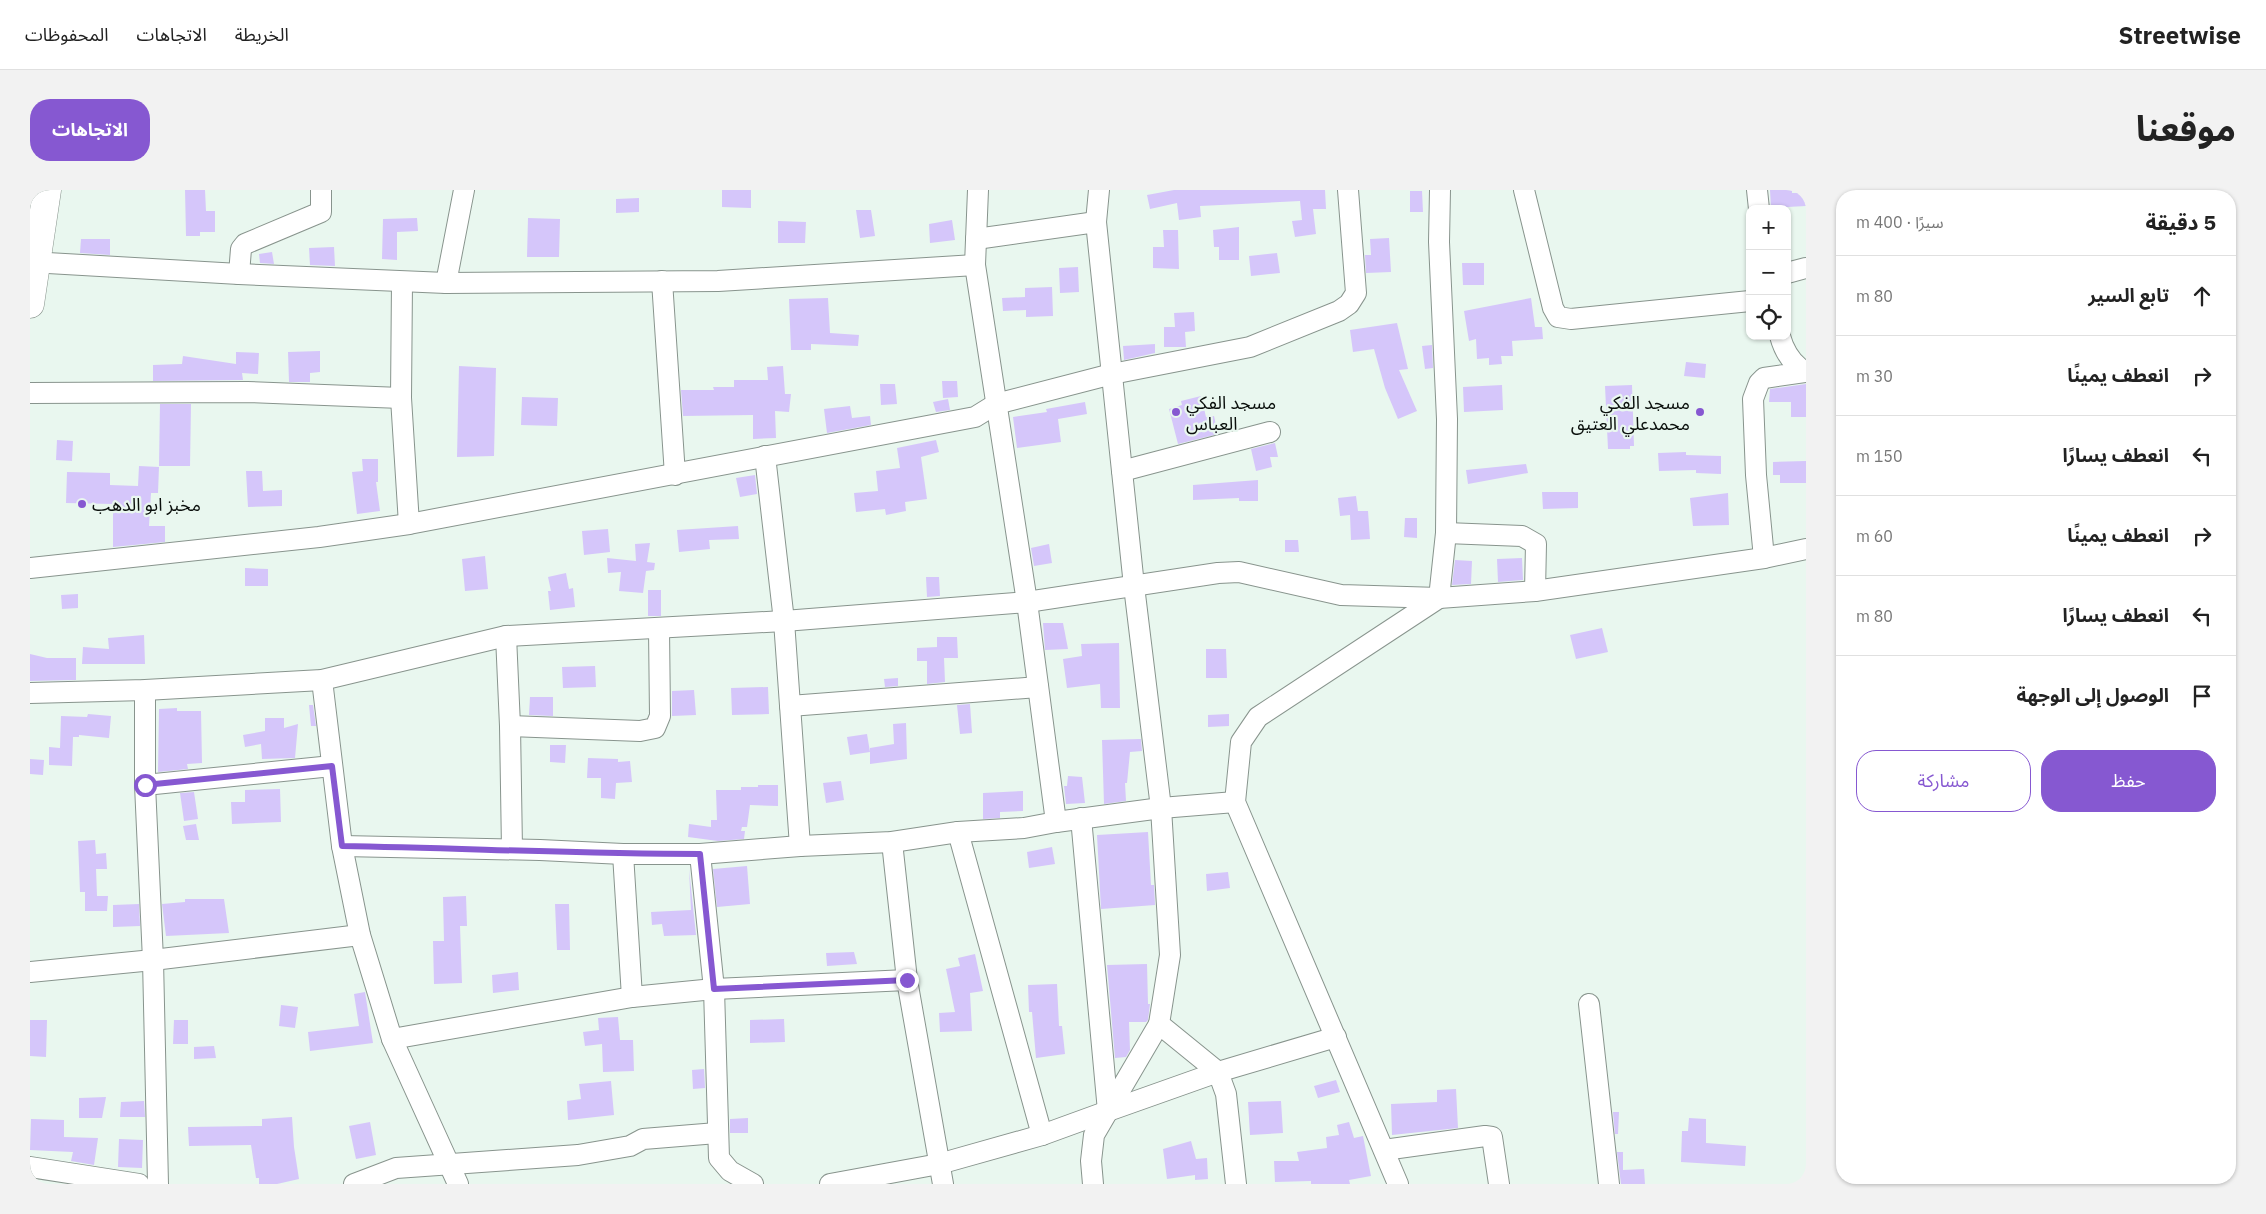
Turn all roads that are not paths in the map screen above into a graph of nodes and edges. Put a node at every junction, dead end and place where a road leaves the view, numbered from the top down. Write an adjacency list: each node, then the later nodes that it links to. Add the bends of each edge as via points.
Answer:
1 (47, 190): 13 (main road)
2 (322, 190): 17 (street, via 320,212 245,244 241,249)
3 (464, 190): 20 (street)
4 (978, 190): 12 (street)
5 (1099, 190): 11 (street)
6 (1348, 190): 25 (street, via 1356,293 1350,304 1250,347)
7 (1440, 190): 34 (street, via 1439,242 1447,419)
8 (1524, 190): 21 (street, via 1553,308 1558,317 1570,320)
9 (1757, 190): 10 (street)
10 (1759, 205)
11 (1096, 222): 12 (street); 25 (street)
12 (976, 240): 14 (street)
13 (32, 262): 17 (street); 22 (main road)
14 (975, 265): 18 (street); 28 (street)
15 (1806, 268): 16 (street)
16 (1791, 272)
17 (239, 274): 19 (street)
18 (662, 281): 20 (street); 32 (street)
19 (402, 282): 20 (street); 27 (street)
20 (446, 283)
21 (1746, 301)
22 (30, 304)
23 (1781, 340): 24 (street, via 1784,350)
24 (1805, 372): 36 (street, via 1764,378 1753,399)
25 (1112, 374): 28 (street); 31 (street)
26 (30, 393): 27 (street, via 247,392)
27 (401, 398): 33 (street)
28 (996, 404): 30 (street, via 975,417); 41 (street)
29 (1270, 432): 31 (street)
30 (765, 456): 32 (street); 42 (street)
31 (1122, 471): 38 (street)
32 (675, 475): 33 (street)
33 (409, 524): 37 (street)
34 (1446, 533): 39 (street, via 1522,536 1531,540 1536,544); 40 (street)
35 (1806, 549): 36 (street)
36 (1764, 558): 39 (street)
37 (30, 568)
38 (1134, 586): 40 (street, via 1240,572 1341,595); 41 (street); 54 (street)
39 (1535, 591): 40 (street)
40 (1439, 598): 53 (street, via 1258,717 1241,742)
41 (1027, 602): 42 (street); 46 (street)
42 (784, 621): 43 (street); 49 (street)
43 (659, 629): 44 (street); 50 (street, via 660,716 655,728)
44 (506, 636): 45 (street); 50 (street)
45 (322, 680): 47 (street); 51 (street)
46 (1038, 687): 49 (street); 56 (street)
47 (145, 690): 48 (street); 52 (street)
48 (30, 693)
49 (790, 706): 60 (street)
50 (510, 726): 61 (street)
51 (332, 766): 52 (street); 59 (street)
52 (145, 785): 65 (street)
53 (1235, 802): 54 (street); 72 (street)
54 (1162, 808): 55 (street); 71 (street, via 1170,955)
55 (1081, 818): 56 (street); 75 (street)
56 (1056, 822): 57 (street, via 1024,828)
57 (958, 832): 58 (street); 77 (street)
58 (892, 842): 60 (street); 67 (street)
59 (342, 846): 61 (street); 64 (street)
60 (800, 846): 63 (street)
61 (512, 850): 62 (street)
62 (624, 854): 63 (street); 69 (street)
63 (700, 854): 68 (street)
64 (360, 934): 65 (street); 73 (street)
65 (153, 960): 66 (street); 84 (street)
66 (30, 972)
67 (907, 980): 68 (street); 79 (street)
68 (714, 989): 69 (street); 76 (street)
69 (632, 997): 73 (street)
70 (1590, 1004): 94 (street)
71 (1159, 1024): 74 (street); 75 (street)
72 (1336, 1037): 74 (street); 78 (street)
73 (392, 1039): 80 (street)
74 (1218, 1072): 75 (street); 91 (street, via 1226,1094)
75 (1108, 1112): 77 (street); 90 (street, via 1094,1135)
76 (717, 1133): 80 (street, via 643,1139 630,1146 578,1155); 87 (street, via 719,1158 723,1164)
77 (1042, 1135): 79 (street)
78 (1384, 1150): 92 (street); 93 (street, via 1492,1137)
79 (939, 1164): 88 (street); 89 (street)
80 (451, 1166): 85 (street, via 396,1168); 86 (street)
81 (30, 1167): 82 (street)
82 (58, 1178): 83 (street)
83 (139, 1184)
84 (158, 1184)
85 (354, 1184)
86 (458, 1184)
87 (753, 1184)
88 (830, 1184)
89 (943, 1184)
90 (1093, 1184)
91 (1236, 1184)
92 (1398, 1184)
93 (1499, 1184)
94 (1609, 1184)

